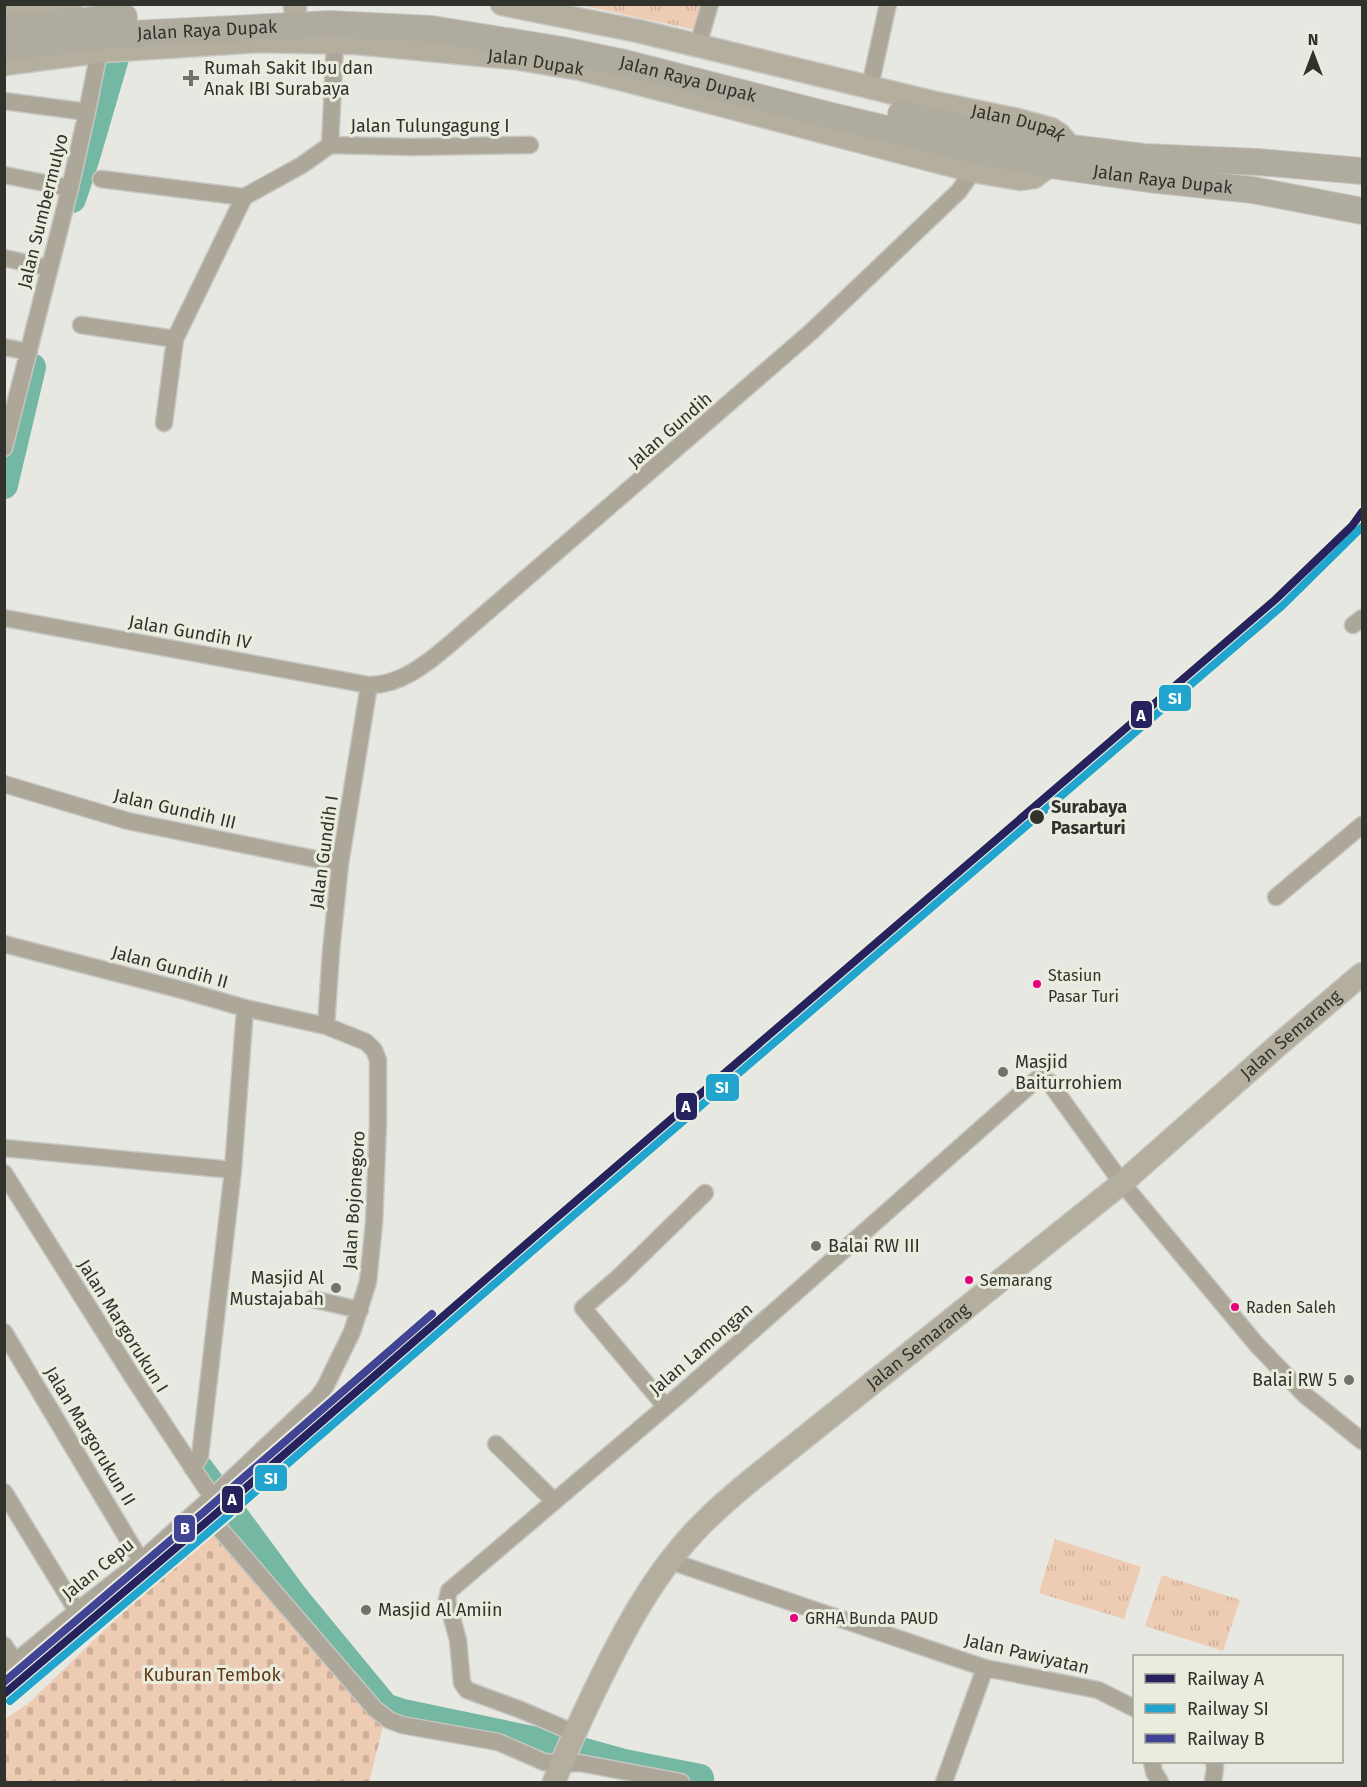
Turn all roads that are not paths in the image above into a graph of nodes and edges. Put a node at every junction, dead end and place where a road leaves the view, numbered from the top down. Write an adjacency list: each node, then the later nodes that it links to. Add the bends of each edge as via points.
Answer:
1 (71, 4): 5 (main road)
2 (502, 4): 10 (main road, Jalan Dupak)
3 (710, 4): 10 (street)
4 (888, 4): 14 (street)
5 (4, 10)
6 (295, 13): 8 (main road, Jalan Raya Dupak); 12 (main road, Jalan Raya Dupak, via 330,24 432,29); 20 (main road, Jalan Raya Dupak, via 332,6 433,11 582,38 886,111)
7 (4, 28): 8 (main road, Jalan Raya Dupak)
8 (115, 37): 9 (main road, Jalan Dupak); 11 (main road, Jalan Raya Dupak); 13 (main road, Jalan Dupak); 17 (street, Jalan Sumbermulyo)
9 (335, 43): 12 (main road, Jalan Dupak, via 491,56); 18 (street)
10 (698, 45): 14 (main road, Jalan Dupak)
11 (4, 48)
12 (535, 54): 16 (main road, Jalan Raya Dupak, via 562,50 625,63)
13 (4, 63)
14 (870, 86): 20 (main road, Jalan Dupak, via 1051,129)
15 (4, 101): 17 (street)
16 (774, 110): 21 (main road, Jalan Raya Dupak); 23 (main road, Jalan Dupak)
17 (87, 112): 26 (street, Jalan Sumbermulyo)
18 (330, 145): 19 (street, Jalan Tulungagung I); 27 (street)
19 (530, 145)
20 (1071, 148): 22 (main road, Jalan Raya Dupak, via 1144,157)
21 (1050, 165): 23 (main road, Jalan Dupak, via 1034,177 1020,179); 28 (main road, Jalan Raya Dupak, via 1253,190)
22 (1351, 170): 28 (main road)
23 (973, 171): 39 (street, Jalan Gundih, via 959,191 811,332 450,645 388,684)
24 (4, 175): 26 (street)
25 (101, 179): 27 (street)
26 (70, 188): 30 (street, Jalan Sumbermulyo)
27 (244, 197): 32 (street)
28 (1351, 208)
29 (4, 258): 30 (street)
30 (49, 268): 34 (street, Jalan Sumbermulyo)
31 (81, 325): 32 (street)
32 (175, 339): 35 (street)
33 (4, 347): 34 (street)
34 (28, 352): 36 (street, Jalan Sumbermulyo)
35 (164, 423)
36 (7, 431): 37 (street, Jalan Sumbermulyo)
37 (4, 448)
38 (4, 618): 39 (street, Jalan Gundih IV)
39 (369, 685): 42 (street, Jalan Gundih I)
40 (4, 784): 42 (street, Jalan Gundih III, via 128,821)
41 (1362, 825): 43 (street)
42 (340, 864): 47 (street, Jalan Gundih I)
43 (1276, 897)
44 (4, 944): 46 (street, Jalan Gundih II)
45 (1362, 974): 51 (main road, Jalan Semarang)
46 (245, 1008): 47 (street, Jalan Gundih II); 49 (street)
47 (326, 1026): 54 (street, Jalan Bojonegoro, via 366,1042 378,1060 374,1223 368,1282)
48 (4, 1148): 49 (street)
49 (233, 1170): 59 (street, via 200,1456)
50 (4, 1173): 59 (street, Jalan Margorukun I, via 132,1376)
51 (1122, 1183): 56 (street, Jalan Lamongan, via 1049,1082 1044,1078 1036,1080); 57 (street, via 1257,1345 1305,1395); 64 (main road, Jalan Semarang, via 744,1486 700,1525)
52 (705, 1193): 56 (street, via 584,1308)
53 (312, 1299): 54 (street)
54 (360, 1310): 61 (street, Jalan Bojonegoro, via 322,1391)
55 (4, 1332): 63 (street, Jalan Margorukun II)
56 (665, 1406): 62 (street, Jalan Lamongan)
57 (1362, 1441)
58 (496, 1444): 62 (street)
59 (195, 1464): 61 (street, Jalan Margorukun I)
60 (4, 1492): 65 (street)
61 (212, 1497): 63 (street, Jalan Cepu); 70 (street, Jalan Margorukun I, via 380,1714 402,1725 498,1742 544,1762)
62 (554, 1501): 70 (street, Jalan Lamongan, via 452,1587 447,1600 458,1640 464,1688 521,1710)
63 (141, 1561): 65 (street, Jalan Cepu)
64 (670, 1561): 68 (street, Jalan Pawiyatan); 70 (main road, Jalan Semarang, via 617,1644)
65 (77, 1611): 67 (street, Jalan Cepu)
66 (4, 1645): 67 (street)
67 (10, 1667)
68 (985, 1668): 69 (street, Jalan Pawiyatan, via 1098,1689); 74 (street)
69 (1133, 1707)
70 (565, 1755): 73 (street, via 580,1763)
71 (1152, 1763): 75 (street)
72 (1214, 1763): 76 (street)
73 (681, 1782)
74 (944, 1782)
75 (1160, 1782)
76 (1213, 1782)

